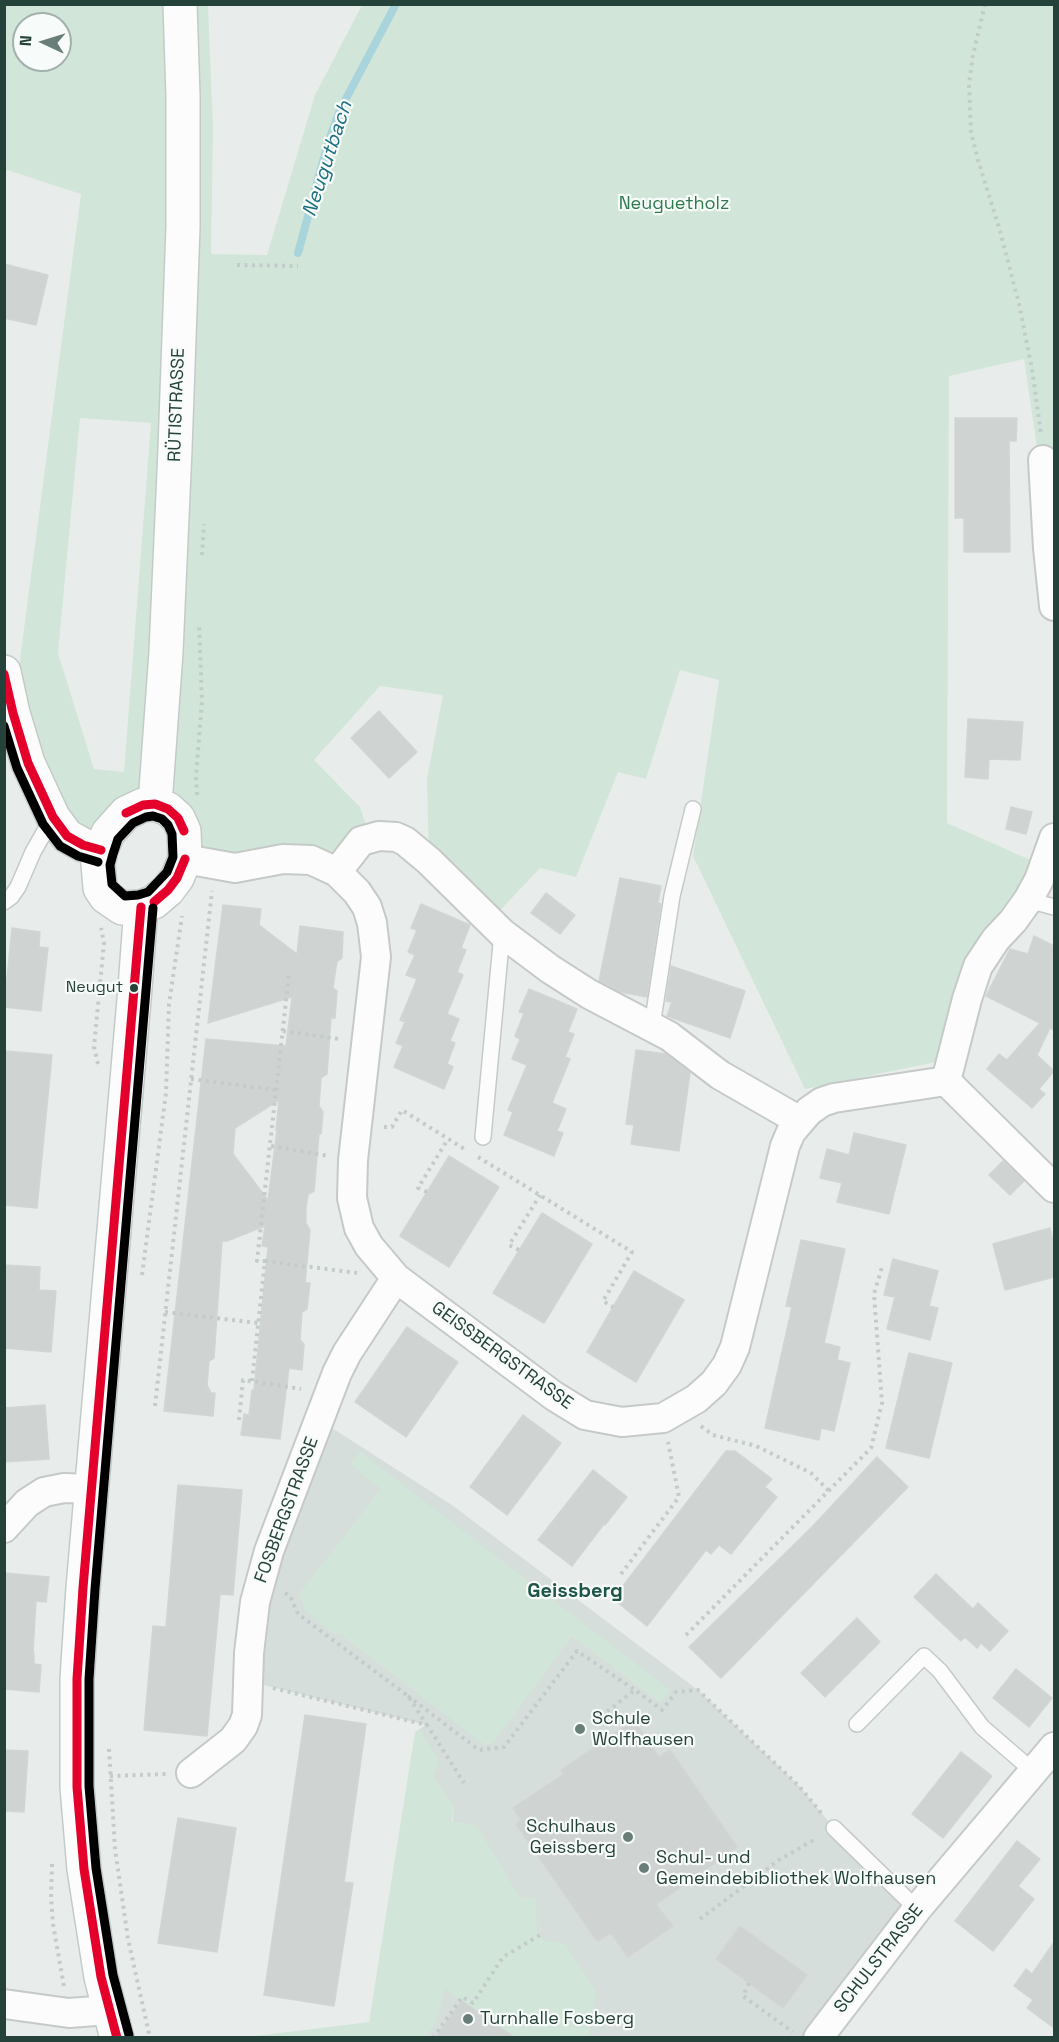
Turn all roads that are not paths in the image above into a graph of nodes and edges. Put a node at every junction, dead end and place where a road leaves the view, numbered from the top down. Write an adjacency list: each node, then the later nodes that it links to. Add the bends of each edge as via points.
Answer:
1 (180, 4): 5 (main road, RÜTISTRASSE, via 183,227 165,663)
2 (1043, 460): 3 (street)
3 (1054, 606)
4 (4, 672): 7 (main road, via 28,764)
5 (155, 804): 9 (main road, via 126,813 108,833); 10 (main road, via 178,818 183,831)
6 (693, 809): 16 (lane, via 672,896)
7 (53, 817): 9 (main road, via 67,836); 12 (lane, via 18,887)
8 (1054, 838): 13 (street, via 1039,880)
9 (101, 850): 14 (main road, via 98,878 106,897 122,908)
10 (184, 859): 11 (street, GEISSBERGSTRASSE, via 234,868 297,858); 14 (main road, via 168,890)
11 (337, 872): 15 (street, via 361,841 396,837 429,861); 21 (street, GEISSBERGSTRASSE, via 367,907 376,957 352,1198 359,1228)
12 (4, 902)
13 (1041, 904): 17 (street, via 1013,921 978,966)
14 (141, 907): 22 (main road)
15 (502, 933): 16 (street, via 574,985); 19 (lane)
16 (652, 1026): 18 (street, via 720,1076)
17 (946, 1081): 18 (street, via 834,1098); 20 (street)
18 (800, 1120): 21 (street, GEISSBERGSTRASSE, via 780,1162 735,1347 714,1383 670,1414 622,1422 585,1414 554,1396)
19 (483, 1137)
20 (1054, 1188)
21 (396, 1278): 27 (street, FOSBERGSTRASSE, via 347,1353 269,1551 251,1628 247,1715 240,1731 227,1745)
22 (91, 1489): 23 (street, via 44,1492 27,1503); 31 (main road, via 77,1679 77,1786 89,1909)
23 (4, 1528)
24 (856, 1724): 26 (lane, via 924,1656 982,1727)
25 (1054, 1747): 26 (street, SCHULSTRASSE)
26 (1034, 1772): 29 (street, SCHULSTRASSE)
27 (191, 1773)
28 (834, 1828): 29 (lane)
29 (917, 1909): 32 (street, SCHULSTRASSE)
30 (4, 2004): 31 (street)
31 (113, 2024)
32 (818, 2037)

